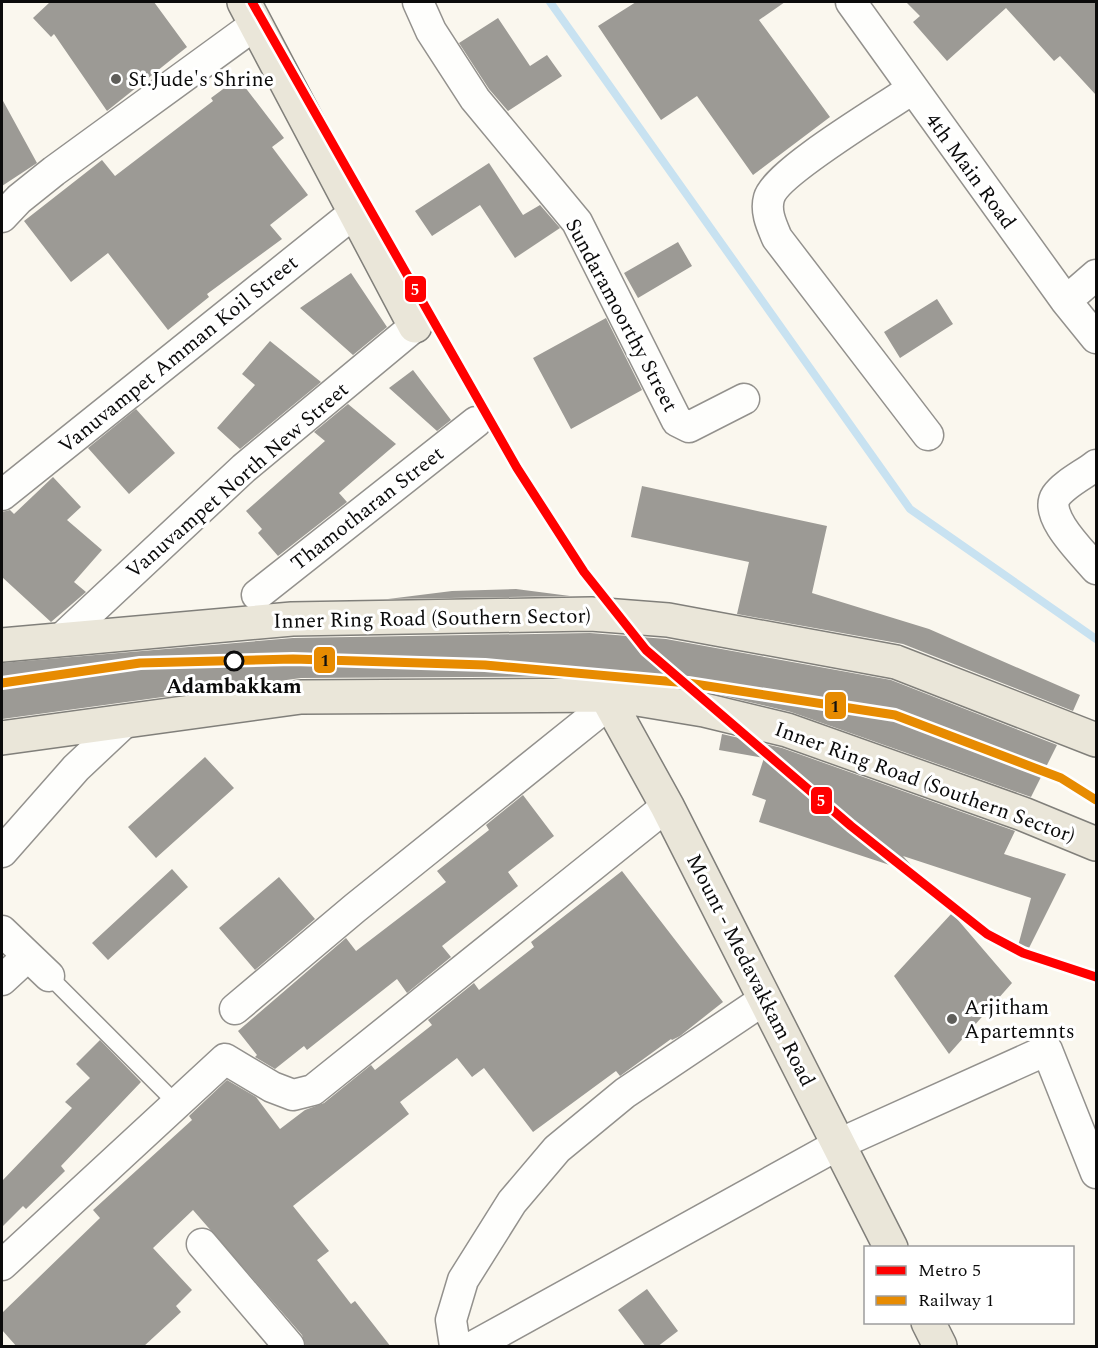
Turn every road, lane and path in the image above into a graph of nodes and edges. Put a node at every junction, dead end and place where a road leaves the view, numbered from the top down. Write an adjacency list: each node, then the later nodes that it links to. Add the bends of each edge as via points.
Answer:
1 (417, 2): 11 (street, Sundaramoorthy Street, via 475,99 577,222 677,421 689,427)
2 (851, 2): 4 (street, 4th Main Road)
3 (250, 13): 5 (main road); 6 (street, via 19,199)
4 (912, 89): 8 (street, 4th Main Road); 13 (street, via 783,177 772,189 768,213 777,238)
5 (354, 213): 9 (main road); 15 (street, Vanuvampet Amman Koil Street)
6 (2, 217)
7 (1096, 275): 8 (street)
8 (1066, 301): 10 (street, 4th Main Road)
9 (415, 326): 18 (street, Vanuvampet North New Street, via 244,468)
10 (1096, 338)
11 (744, 399)
12 (476, 422): 17 (street, Thamotharan Street)
13 (928, 435)
14 (1096, 465): 16 (street, via 1057,494 1053,503 1056,520)
15 (2, 495)
16 (1096, 569)
17 (257, 595)
18 (62, 638): 19 (main road, Inner Ring Road (Southern Sector)); 23 (main road, Inner Ring Road (Southern Sector), via 292,619 591,614 668,620 896,662)
19 (2, 645)
20 (611, 699): 21 (main road, Inner Ring Road (Southern Sector), via 301,697); 24 (main road, Mount - Medavakkam Road); 25 (main road, Inner Ring Road (Southern Sector), via 704,710 787,730); 31 (street)
21 (126, 721): 22 (main road, Inner Ring Road (Southern Sector)); 26 (street, via 76,768)
22 (2, 738)
23 (1096, 740)
24 (667, 806): 30 (main road, Mount - Medavakkam Road); 32 (street, via 313,1090 293,1095 225,1059)
25 (1096, 844)
26 (2, 852)
27 (2, 931): 28 (street)
28 (38, 966): 29 (street); 32 (lane)
29 (2, 980)
30 (765, 999): 33 (main road, Mount - Medavakkam Road); 40 (street, via 625,1093 557,1149 512,1202 463,1280 451,1320)
31 (235, 1009)
32 (176, 1103): 37 (street)
33 (841, 1143): 34 (street, via 1047,1050); 36 (main road, Mount - Medavakkam Road); 41 (street)
34 (1096, 1173)
35 (202, 1244): 39 (street)
36 (890, 1246)
37 (2, 1265)
38 (928, 1324): 42 (main road)
39 (289, 1347)
40 (455, 1347)
41 (474, 1347)
42 (940, 1347)

